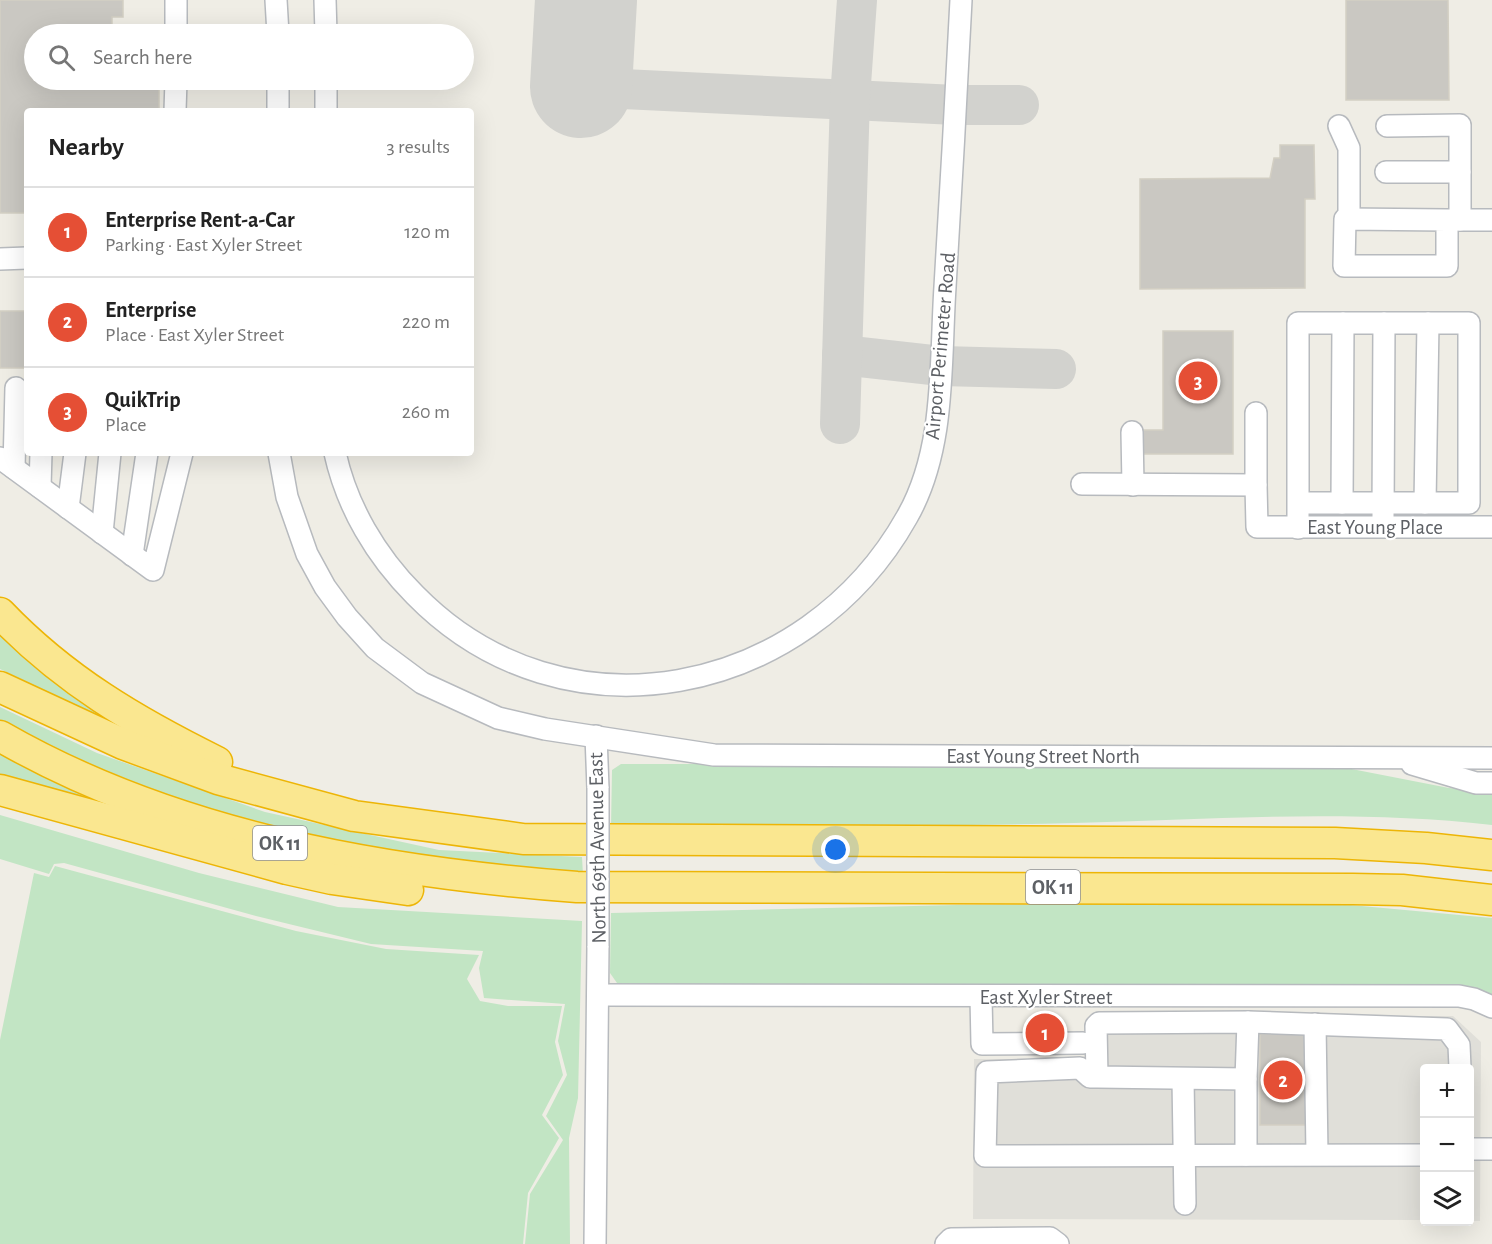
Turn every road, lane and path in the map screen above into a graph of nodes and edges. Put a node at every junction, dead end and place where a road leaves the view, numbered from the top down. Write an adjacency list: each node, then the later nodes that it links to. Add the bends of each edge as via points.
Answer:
1 (176, 0): 5 (street)
2 (276, 0): 6 (street)
3 (325, 0): 7 (street)
4 (961, 0): 35 (street, Airport Perimeter Road, via 941,366 935,434 925,476 909,515 884,554 851,591 792,639 744,663 700,678 628,687 559,679 504,660 464,637 429,610 397,577 357,518)
5 (176, 24)
6 (277, 24)
7 (326, 24)
8 (176, 90): 11 (street)
9 (278, 90): 12 (street)
10 (326, 90): 13 (street)
11 (175, 108)
12 (278, 108)
13 (326, 108)
14 (1339, 126): 18 (street, via 1349,148)
15 (1387, 126): 17 (street, via 1460,125)
16 (1386, 172): 17 (street)
17 (1460, 172): 19 (street)
18 (1349, 219): 19 (street); 19 (street, via 1345,219 1344,266 1447,266)
19 (1454, 220): 20 (street)
20 (1492, 220)
21 (24, 258): 22 (street)
22 (0, 259)
23 (1343, 323): 24 (street); 41 (street, via 1298,323); 42 (street)
24 (1384, 323): 25 (street); 43 (street)
25 (1428, 323): 44 (street); 45 (street, via 1469,323)
26 (14, 388): 36 (street)
27 (1256, 413): 39 (street)
28 (1132, 432): 38 (street)
29 (41, 456): 40 (street)
30 (75, 456): 46 (street)
31 (110, 456): 51 (street)
32 (147, 456): 52 (street)
33 (181, 456): 52 (street, via 153,570)
34 (280, 456): 56 (street, North 69th Avenue East, via 287,497 307,554 330,595 375,648 422,683 498,718)
35 (336, 456)
36 (7, 463): 40 (street)
37 (1082, 484): 38 (street)
38 (1133, 485): 39 (street)
39 (1256, 485): 50 (street, East Young Place, via 1257,527)
40 (40, 487): 46 (street)
41 (1299, 503): 42 (street); 50 (street)
42 (1342, 503): 43 (street)
43 (1383, 503): 44 (street); 47 (street)
44 (1425, 503): 45 (street)
45 (1469, 503): 48 (street)
46 (68, 508): 51 (street)
47 (1383, 527): 48 (street, East Young Place); 50 (street, East Young Place)
48 (1468, 527): 49 (street, East Young Place)
49 (1492, 527)
50 (1298, 528)
51 (102, 533): 52 (street)
52 (132, 555)
53 (0, 613): 61 (highway, via 38,650 127,716)
54 (0, 687): 61 (highway, OK 11, via 170,762)
55 (0, 736): 65 (highway, OK 11, via 65,770 129,795 272,842 440,874)
56 (596, 736): 57 (street, East Young Street North, via 714,755); 67 (street, North 69th Avenue East, bridge)
57 (1389, 757): 58 (street, East Young Street North); 59 (street, via 1476,783)
58 (1492, 758)
59 (1492, 783)
60 (0, 790): 65 (highway, via 242,858 332,879 500,898)
61 (301, 803): 63 (highway, OK 11, via 354,816 523,839)
62 (1492, 835): 63 (highway, via 1340,825)
63 (1144, 842): 64 (highway, OK 11, via 1335,843)
64 (1492, 855)
65 (577, 887): 66 (highway, OK 11, via 1312,888 1402,890)
66 (1492, 900)
67 (598, 995): 68 (street, East Xyler Street); 86 (street, North 69th Avenue East)
68 (981, 997): 69 (street, East Xyler Street, via 1459,996); 72 (street, via 982,1044)
69 (1492, 1007)
70 (1248, 1022): 71 (street); 74 (street, via 1099,1023); 76 (street)
71 (1316, 1024): 73 (street, via 1447,1029 1459,1044); 79 (street)
72 (1083, 1043)
73 (1460, 1064)
74 (1097, 1077): 75 (street); 80 (street, via 1090,1077 1080,1068 987,1072 985,1156)
75 (1183, 1079): 76 (street); 80 (street)
76 (1246, 1079): 81 (street)
77 (1474, 1149): 78 (street)
78 (1492, 1149)
79 (1317, 1154): 81 (street); 82 (street)
80 (1184, 1155): 81 (street); 85 (street)
81 (1246, 1155)
82 (1420, 1155)
83 (1474, 1162): 84 (street)
84 (1492, 1162)
85 (1185, 1204)
86 (595, 1244)
87 (946, 1244): 88 (street, via 951,1239 1050,1238)
88 (1058, 1244)

